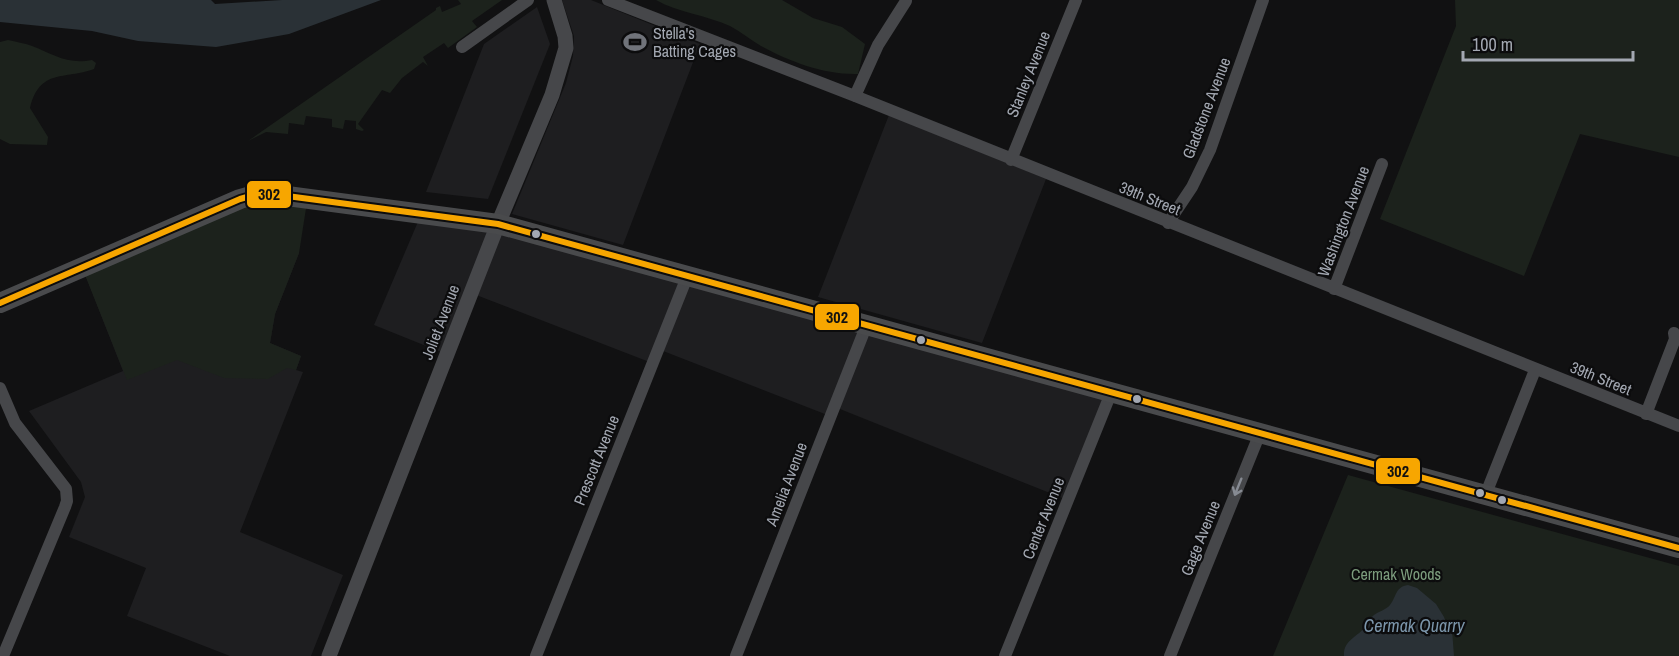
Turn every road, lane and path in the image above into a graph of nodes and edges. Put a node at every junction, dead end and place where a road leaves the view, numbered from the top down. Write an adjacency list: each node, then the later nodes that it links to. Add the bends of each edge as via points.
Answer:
1 (528, 0): 7 (street)
2 (554, 0): 12 (street, Joliet Avenue, via 565,36 563,61)
3 (608, 0): 8 (street, 39th Street)
4 (1076, 0): 9 (street, Stanley Avenue)
5 (1263, 0): 11 (street, Gladstone Avenue, via 1210,150)
6 (906, 1): 8 (street, via 878,45)
7 (462, 47)
8 (855, 96): 9 (street, 39th Street)
9 (1011, 160): 11 (street, 39th Street)
10 (1382, 164): 14 (street, Washington Avenue)
11 (1168, 223): 14 (street, 39th Street)
12 (498, 224): 13 (main road); 15 (main road, via 272,194 254,195); 27 (street, Joliet Avenue)
13 (687, 277): 16 (main road); 28 (street, Prescott Avenue)
14 (1334, 289): 18 (street, 39th Street)
15 (0, 303)
16 (867, 324): 20 (main road); 29 (street, Amelia Avenue)
17 (1674, 333): 21 (street)
18 (1535, 370): 21 (street, 39th Street); 24 (street)
19 (0, 388): 26 (street, via 15,423 60,479 67,495)
20 (1111, 393): 23 (main road); 30 (street, Center Avenue)
21 (1646, 414): 22 (street, 39th Street)
22 (1679, 426)
23 (1260, 433): 24 (main road); 31 (street, Gage Avenue, one-way to 31)
24 (1485, 496): 25 (main road)
25 (1679, 548)
26 (3, 656)
27 (329, 656)
28 (536, 656)
29 (736, 656)
30 (1005, 656)
31 (1170, 656)

